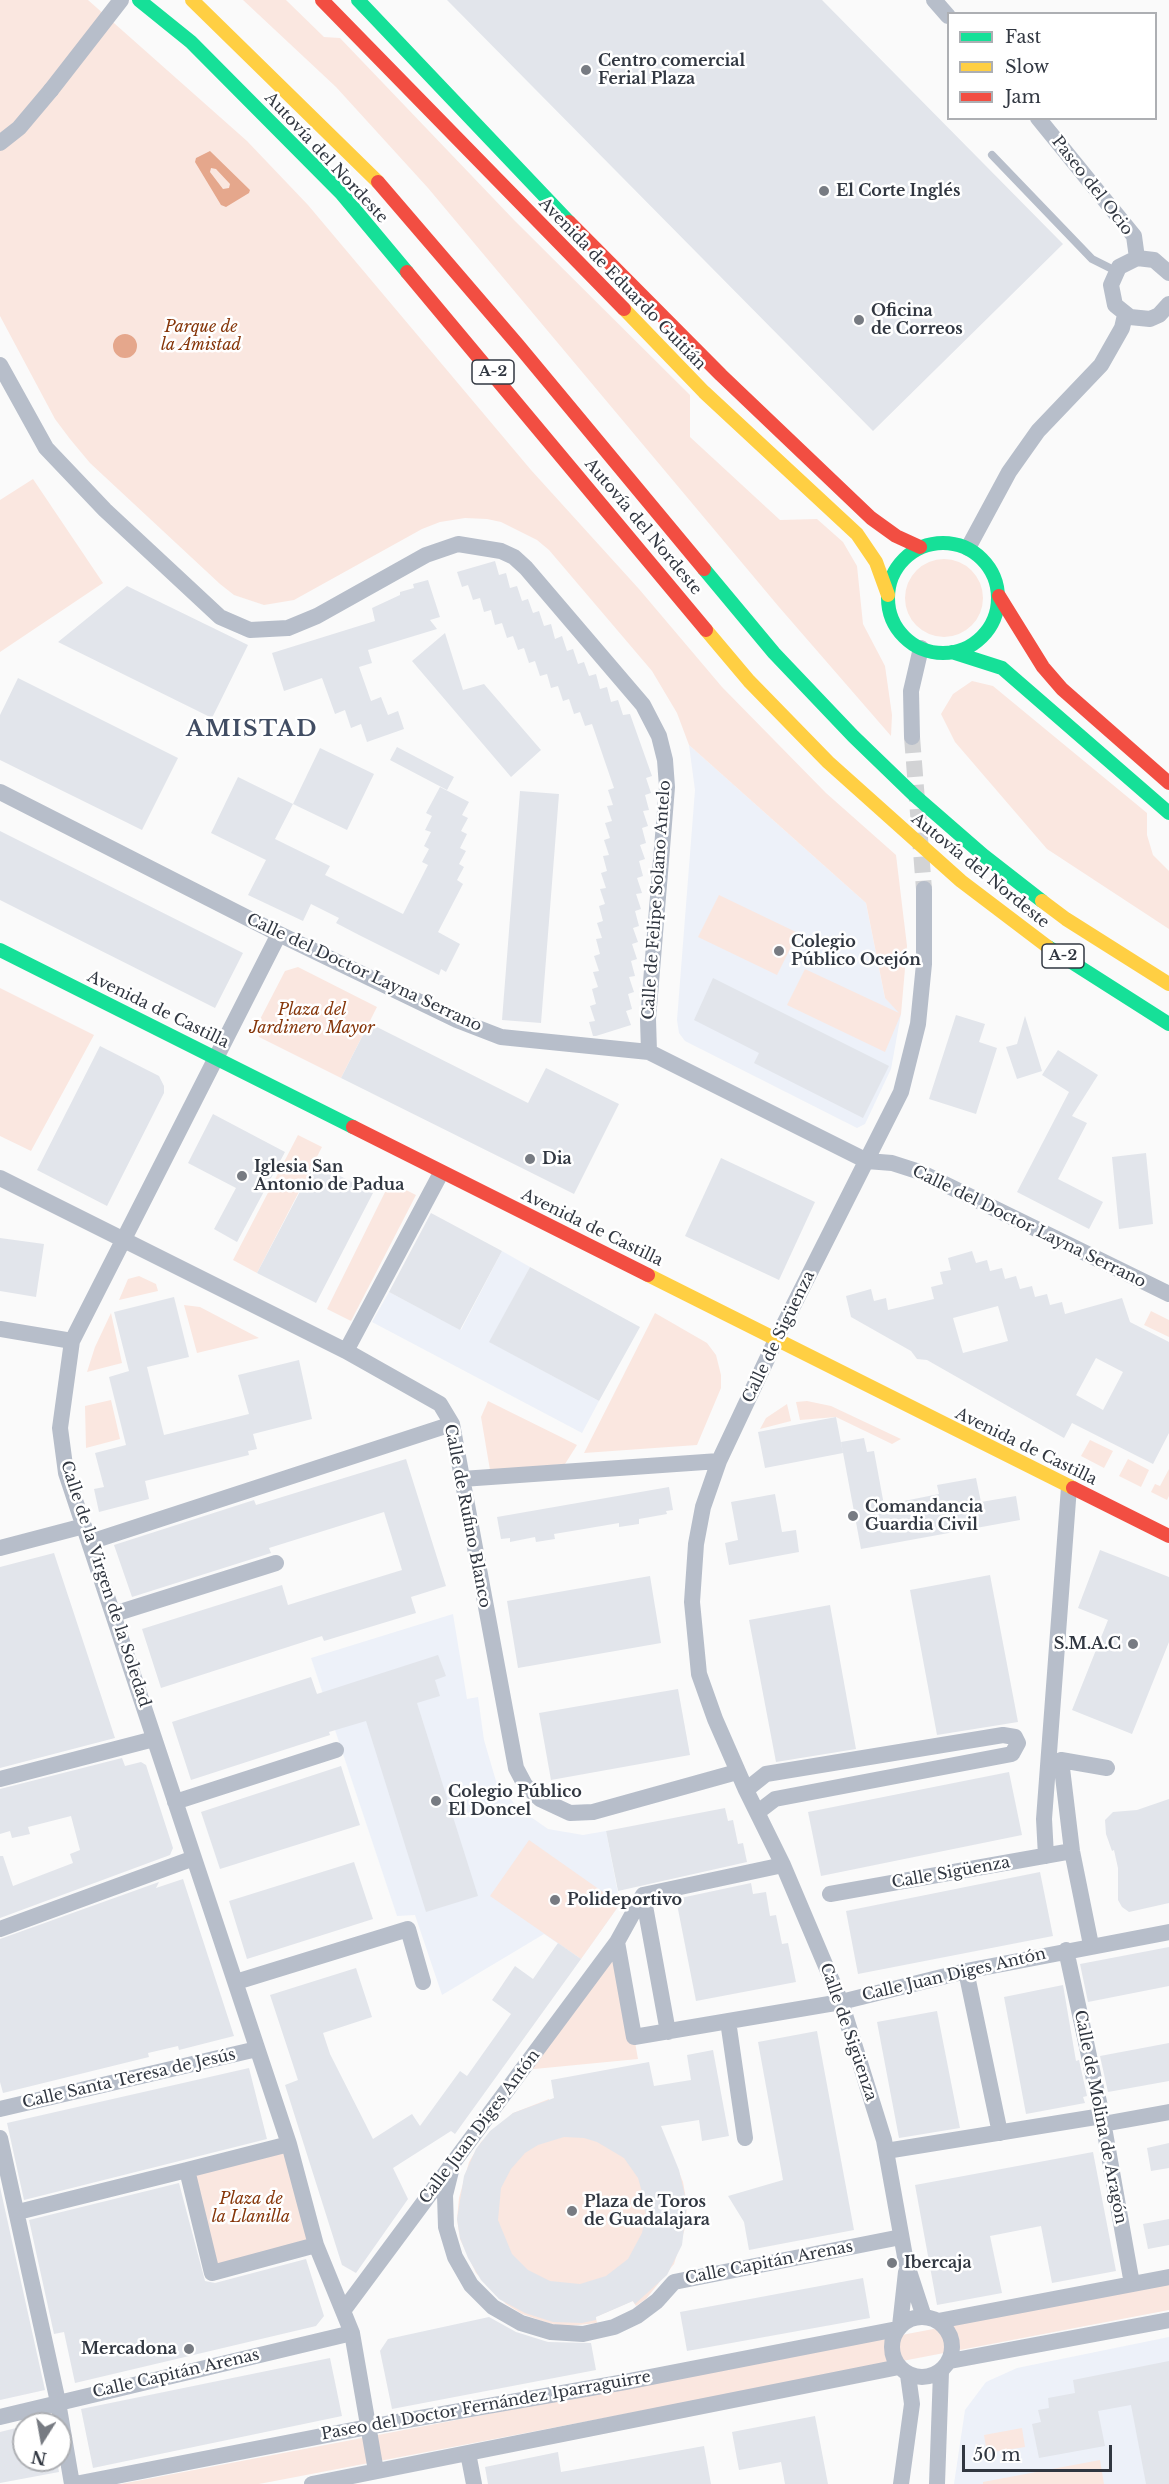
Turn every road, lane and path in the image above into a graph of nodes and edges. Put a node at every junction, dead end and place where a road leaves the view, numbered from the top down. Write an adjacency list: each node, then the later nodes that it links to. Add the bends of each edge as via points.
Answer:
1 (119, 0): 8 (main road); 10 (street, bridge, via 51,90 19,128)
2 (139, 0): 8 (main road, Autovía del Nordeste / A-2, via 191,42)
3 (192, 0): 31 (main road, Autovía del Nordeste / A-2, via 366,170 518,345 774,653 853,736 983,855 1066,919)
4 (322, 0): 20 (main road, Avenida de Eduardo Guitián, via 704,392 857,534 876,562)
5 (358, 0): 18 (main road, Avenida de Eduardo Guitián, via 519,171 729,383 871,518)
6 (934, 0): 7 (street)
7 (947, 15)
8 (264, 115): 32 (main road, Autovía del Nordeste / A-2, via 341,193 749,681 828,762 970,888 1081,969)
9 (1040, 120): 12 (street, Paseo del Ocio, via 1134,236)
10 (0, 143)
11 (992, 155): 13 (lane, via 1092,259)
12 (1137, 258): 13 (street, via 1127,261); 14 (street, via 1154,260)
13 (1116, 272): 16 (street, via 1112,295)
14 (1169, 273)
15 (1169, 304): 16 (street, via 1150,319)
16 (1125, 315): 19 (street, via 1101,365 1038,431 1009,472)
17 (0, 365): 33 (street, Calle de Felipe Solano Antelo, via 46,448 105,510 220,616 250,630 288,628 426,555 458,544 501,551 526,568 643,705 661,744 667,787 648,1018)
18 (920, 547): 19 (main road, via 944,542); 20 (main road, via 903,559 892,575)
19 (968, 548): 21 (main road, via 984,560 995,577)
20 (888, 595): 22 (main road, via 896,627)
21 (999, 596): 23 (main road, via 991,627 981,639); 25 (main road, via 1043,667 1062,689)
22 (921, 648): 23 (main road); 24 (street, via 911,691)
23 (952, 652): 27 (main road, via 1002,668)
24 (912, 737)
25 (1169, 783)
26 (0, 792): 29 (street, Calle del Doctor Layna Serrano)
27 (1169, 813)
28 (924, 889): 35 (street, Calle de Sigüenza, via 924,964 912,1052 901,1092)
29 (279, 934): 33 (street, Calle del Doctor Layna Serrano, via 457,1020 501,1037); 34 (street, Calle de la Virgen de la Soledad)
30 (0, 950): 34 (main road, Avenida de Castilla)
31 (1169, 984)
32 (1169, 1024)
33 (649, 1052): 35 (street, Calle del Doctor Layna Serrano)
34 (217, 1058): 36 (main road, Avenida de Castilla); 38 (street, Calle de la Virgen de la Soledad)
35 (867, 1161): 39 (street, Calle del Doctor Layna Serrano, via 892,1163 920,1172); 41 (street, Calle de Sigüenza)
36 (441, 1173): 41 (main road, Avenida de Castilla); 43 (street)
37 (0, 1178): 38 (street, Calle de Rufino Blanco)
38 (123, 1238): 42 (street, Calle de la Virgen de la Soledad); 43 (street, Calle de Rufino Blanco)
39 (1169, 1294)
40 (0, 1329): 42 (street)
41 (777, 1340): 45 (street, Calle de Sigüenza); 47 (main road, Avenida de Castilla)
42 (72, 1341): 48 (street, Calle de la Virgen de la Soledad, via 60,1428 66,1473)
43 (346, 1351): 44 (street, Calle de Rufino Blanco, via 440,1404)
44 (452, 1424): 46 (street, Calle de Rufino Blanco); 48 (street)
45 (719, 1461): 46 (street); 56 (street, Calle de Sigüenza, via 703,1507 696,1544 694,1640 699,1674)
46 (462, 1479): 56 (street, Calle de Rufino Blanco, via 516,1768 525,1785 553,1807 570,1813 593,1812)
47 (1069, 1487): 49 (main road, Avenida de Castilla); 62 (street, via 1044,1819)
48 (87, 1534): 50 (street); 52 (street, Calle de la Virgen de la Soledad)
49 (1169, 1536)
50 (0, 1548)
51 (276, 1563): 52 (street)
52 (114, 1614): 53 (street, Calle de la Virgen de la Soledad)
53 (154, 1739): 57 (street); 59 (street, Calle de la Virgen de la Soledad)
54 (336, 1750): 59 (street)
55 (1107, 1768): 61 (street, via 1061,1760)
56 (737, 1772): 58 (street, Calle de Sigüenza)
57 (0, 1779)
58 (746, 1790): 60 (street, Calle de Sigüenza); 60 (street, via 766,1774 1003,1735 1015,1737 1018,1743 1012,1754 775,1799)
59 (176, 1802): 63 (street, Calle de la Virgen de la Soledad)
60 (758, 1812): 64 (street, Calle de Sigüenza)
61 (1072, 1851): 62 (street, Calle Sigüenza); 70 (street)
62 (1046, 1856): 65 (street, Calle Sigüenza)
63 (194, 1858): 67 (street); 73 (street, Calle de la Virgen de la Soledad)
64 (783, 1865): 66 (street); 75 (street, Calle de Sigüenza)
65 (830, 1894)
66 (643, 1895): 69 (street, Calle Juan Diges Antón); 77 (street)
67 (0, 1929)
68 (1169, 1932): 70 (street, Calle Juan Diges Antón)
69 (617, 1942): 77 (street, Calle Juan Diges Antón, via 634,2037); 87 (street, Calle Juan Diges Antón)
70 (1091, 1945): 71 (street, Calle Juan Diges Antón)
71 (1066, 1950): 72 (street, Calle Juan Diges Antón); 81 (street, Calle de Molina de Aragón)
72 (966, 1971): 75 (street, Calle Juan Diges Antón); 82 (street)
73 (236, 1982): 74 (street, via 408,1929); 78 (street, Calle de la Virgen de la Soledad)
74 (423, 1982)
75 (841, 2002): 76 (street, Calle Juan Diges Antón); 86 (street, Calle de Sigüenza)
76 (728, 2021): 77 (street, Calle Juan Diges Antón); 84 (street)
77 (668, 2032)
78 (257, 2049): 79 (street, Calle Santa Teresa de Jesús); 85 (street, Calle de la Virgen de la Soledad)
79 (0, 2109)
80 (1169, 2112): 81 (street)
81 (1102, 2120): 82 (street); 94 (street, Calle de Molina de Aragón)
82 (1000, 2133): 86 (street)
83 (0, 2138): 89 (street)
84 (745, 2138)
85 (289, 2144): 88 (street); 91 (street, Calle de la Virgen de la Soledad)
86 (886, 2151): 90 (street, Calle de Sigüenza)
87 (453, 2164): 90 (street, Calle Capitán Arenas, via 445,2195 446,2227 455,2258 471,2285 493,2307 521,2324 551,2332 583,2334 614,2327 644,2311 674,2282); 95 (street, Calle Juan Diges Antón)
88 (187, 2170): 89 (street); 91 (street, via 212,2272)
89 (18, 2212): 102 (street)
90 (902, 2237): 92 (street, Calle de Sigüenza)
91 (316, 2245): 95 (street, Calle de la Virgen de la Soledad)
92 (906, 2262): 96 (street, Calle de Sigüenza); 98 (street, Calle de Sigüenza)
93 (1169, 2277): 94 (street)
94 (1132, 2284): 96 (street)
95 (343, 2311): 99 (street, Calle de la Virgen de la Soledad)
96 (931, 2319): 98 (street, via 913,2318); 100 (street, via 951,2338 953,2350)
97 (1169, 2320): 100 (street)
98 (899, 2327): 101 (street, via 892,2340 892,2352); 104 (street, Paseo del Doctor Fernández Iparraguirre, via 625,2382)
99 (352, 2333): 102 (street, Calle Capitán Arenas); 104 (street, Calle de la Virgen de la Soledad)
100 (945, 2366): 101 (street, via 925,2378); 111 (street)
101 (904, 2371): 105 (street); 110 (street, via 912,2404)
102 (58, 2402): 103 (street, Calle Capitán Arenas); 107 (street)
103 (0, 2417)
104 (368, 2427): 106 (street, Calle de la Virgen de la Soledad); 107 (street, Paseo del Doctor Fernández Iparraguirre)
105 (468, 2453): 106 (street); 109 (street)
106 (376, 2471): 108 (street)
107 (74, 2484)
108 (312, 2484)
109 (474, 2484)
110 (901, 2484)
111 (937, 2484)

